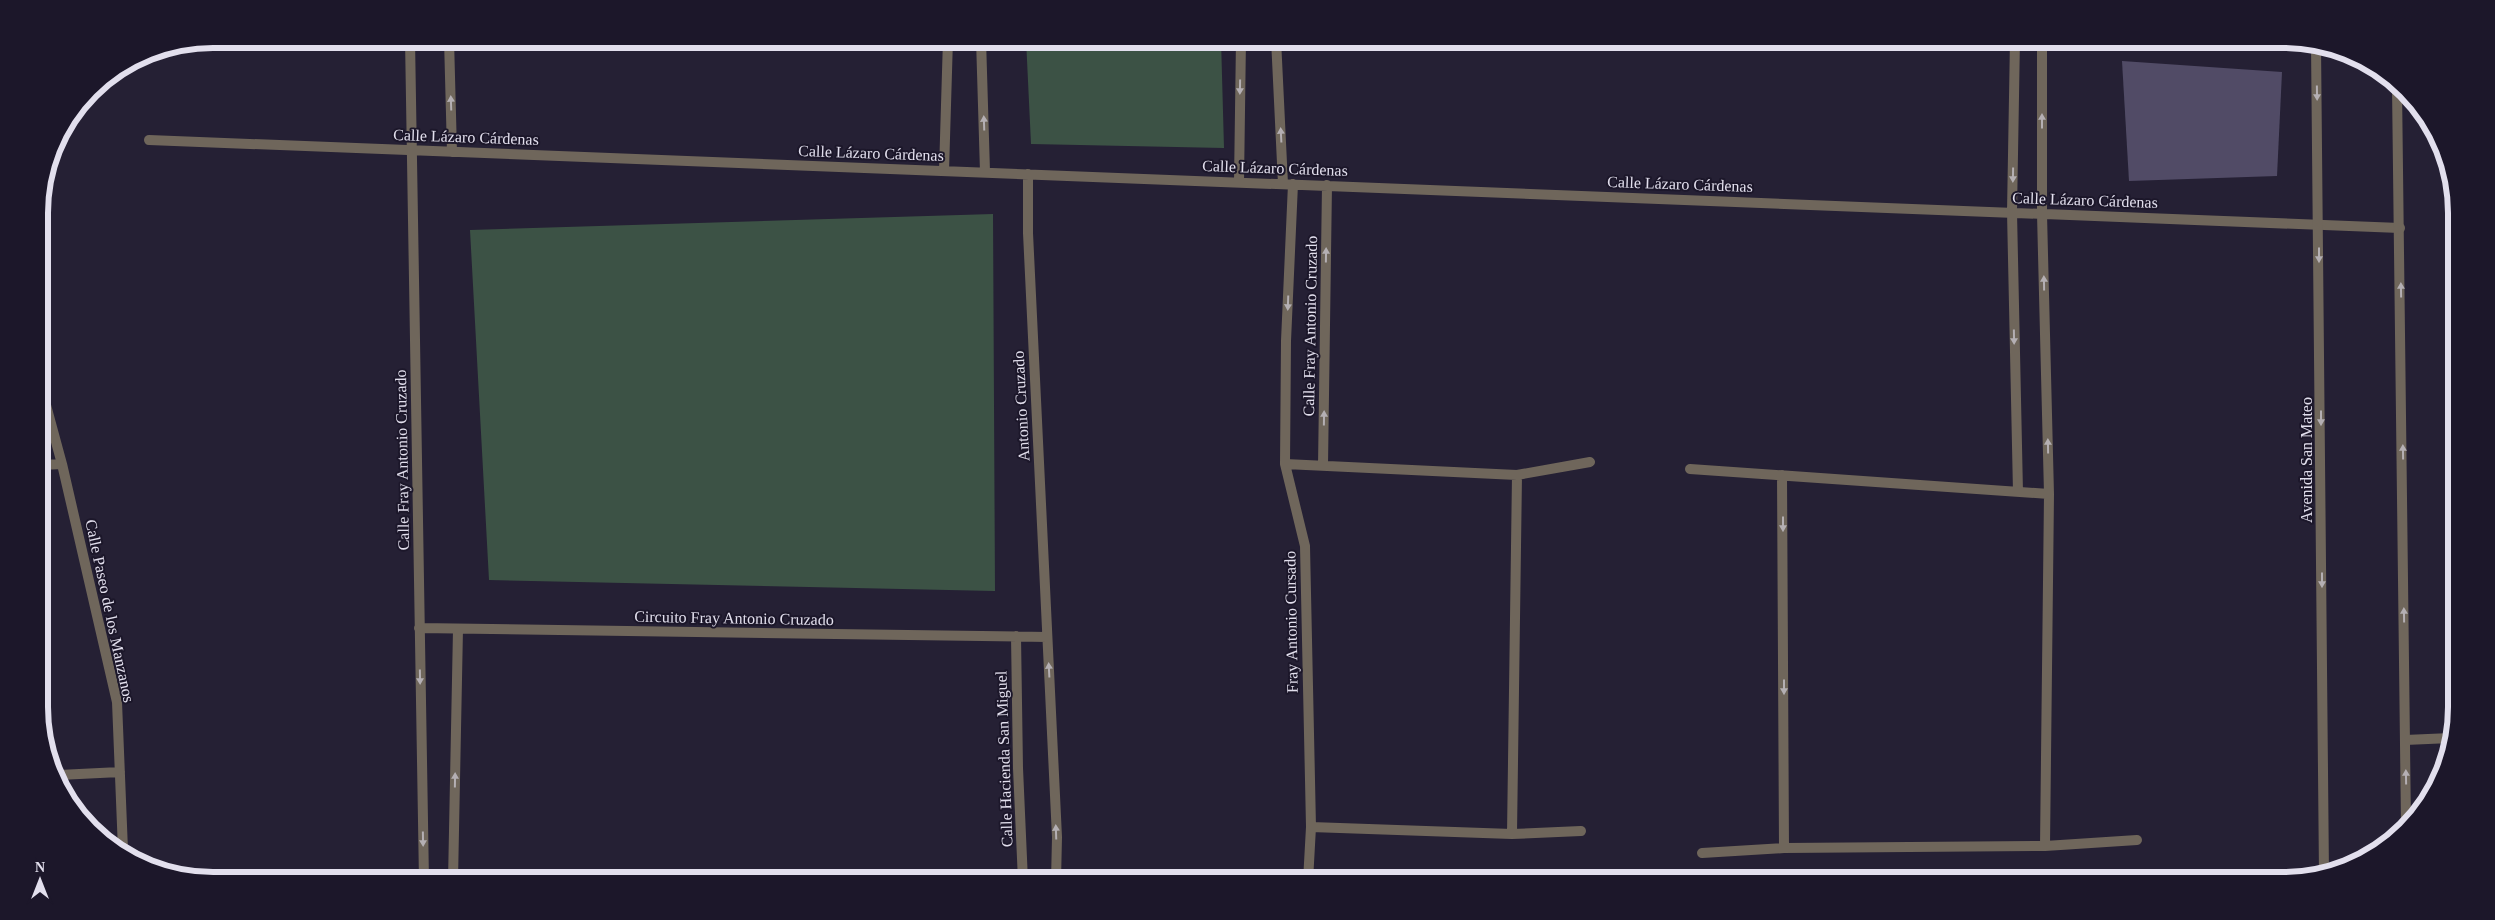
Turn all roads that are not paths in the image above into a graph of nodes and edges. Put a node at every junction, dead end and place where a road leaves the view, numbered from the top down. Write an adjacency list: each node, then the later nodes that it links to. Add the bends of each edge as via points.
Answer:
1 (410, 48): 12 (street, Calle Fray Antonio Cruzado)
2 (449, 48): 13 (street, one-way to 2)
3 (948, 48): 14 (street)
4 (981, 48): 15 (street, one-way to 4)
5 (1241, 48): 17 (street, one-way to 17)
6 (1277, 48): 18 (street, Fray Antonio Cursado, one-way to 6)
7 (2015, 48): 20 (street, one-way to 20)
8 (2042, 48): 21 (street, one-way to 8)
9 (2316, 51): 22 (street, Avenida San Mateo, one-way to 22)
10 (2397, 94): 23 (street)
11 (149, 140): 12 (street, Calle Lázaro Cárdenas)
12 (412, 150): 13 (street, Calle Lázaro Cárdenas); 35 (street, Calle Fray Antonio Cruzado)
13 (452, 152): 14 (street, Calle Lázaro Cárdenas)
14 (944, 171): 15 (street, Calle Lázaro Cárdenas)
15 (985, 172): 16 (street, Calle Lázaro Cárdenas)
16 (1028, 174): 17 (street, Calle Lázaro Cárdenas); 38 (street, Antonio Cruzado)
17 (1239, 182): 18 (street, Calle Lázaro Cárdenas)
18 (1288, 184): 19 (street, Calle Lázaro Cárdenas); 27 (street, Fray Antonio Cursado, one-way to 27)
19 (1327, 186): 20 (street, Calle Lázaro Cárdenas); 29 (street, Calle Fray Antonio Cruzado, one-way to 19)
20 (2012, 212): 21 (street, Calle Lázaro Cárdenas); 33 (street, one-way to 33)
21 (2042, 214): 22 (street, Calle Lázaro Cárdenas); 34 (street, one-way to 21)
22 (2319, 224): 23 (street, Calle Lázaro Cárdenas); 52 (street, Avenida San Mateo, one-way to 52)
23 (2400, 228): 40 (street, one-way to 23)
24 (48, 413): 26 (street, Calle Paseo de los Manzanos)
25 (1590, 462): 31 (street)
26 (62, 464): 28 (street); 41 (street, Calle Paseo de los Manzanos, via 117,702)
27 (1285, 464): 29 (street); 44 (street, Fray Antonio Cursado, via 1306,546)
28 (48, 465)
29 (1323, 466): 31 (street)
30 (1690, 469): 32 (street)
31 (1517, 476): 46 (street)
32 (1782, 476): 33 (street); 50 (street, one-way to 50)
33 (2018, 492): 34 (street)
34 (2049, 494): 49 (street)
35 (419, 628): 36 (street, Circuito Fray Antonio Cruzado); 53 (street, Calle Fray Antonio Cruzado, one-way to 53)
36 (458, 629): 37 (street, Circuito Fray Antonio Cruzado); 54 (street, one-way to 36)
37 (1016, 636): 38 (street, Circuito Fray Antonio Cruzado); 55 (street, Calle Hacienda San Miguel)
38 (1047, 637): 56 (street, one-way to 38)
39 (2444, 738): 40 (street)
40 (2406, 740): 43 (street, one-way to 40)
41 (120, 772): 42 (street); 48 (street, Calle Paseo de los Manzanos)
42 (63, 775)
43 (2406, 817)
44 (1311, 827): 46 (street); 57 (street, Fray Antonio Cursado)
45 (1581, 831): 46 (street)
46 (1512, 834)
47 (2137, 840): 49 (street)
48 (124, 846)
49 (2045, 846): 50 (street)
50 (1784, 848): 51 (street)
51 (1702, 853)
52 (2324, 867)
53 (424, 872)
54 (453, 872)
55 (1023, 872)
56 (1056, 872)
57 (1308, 872)

